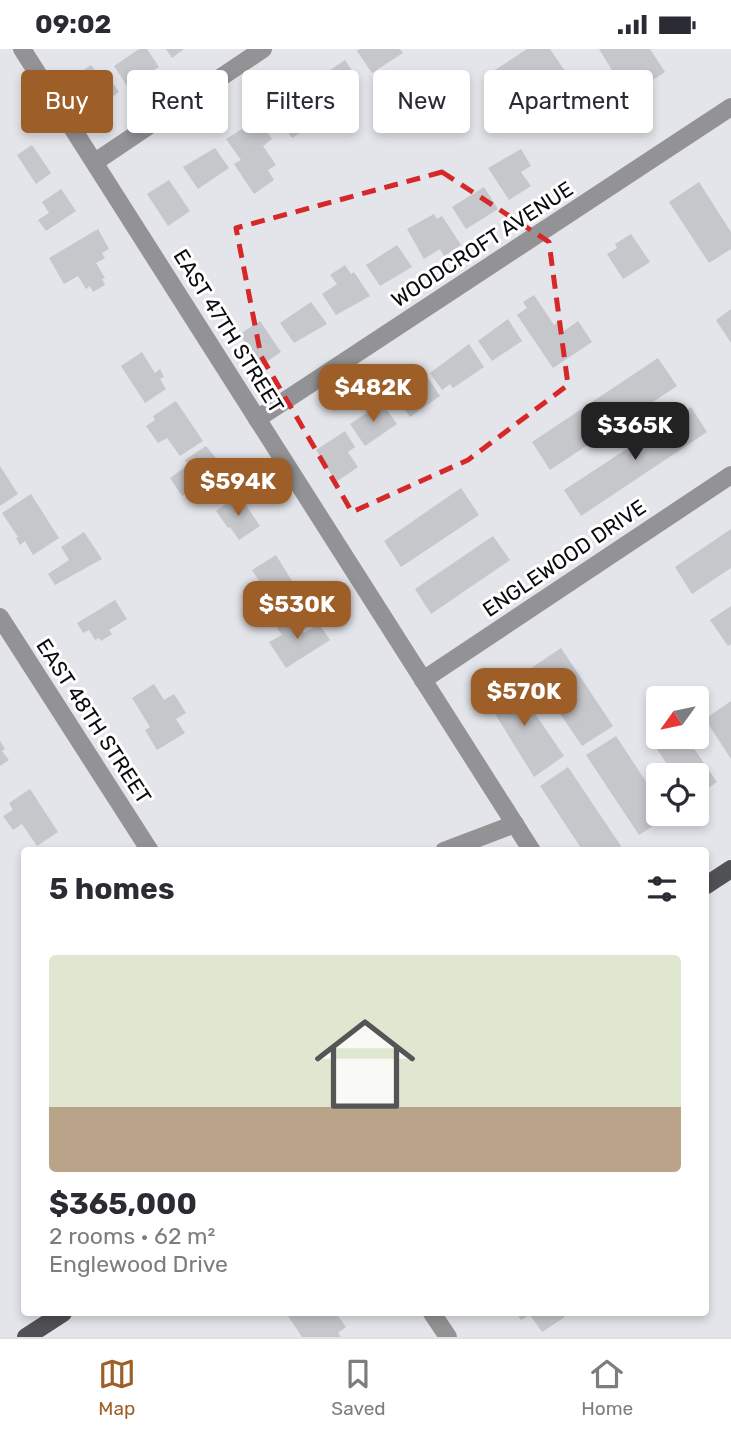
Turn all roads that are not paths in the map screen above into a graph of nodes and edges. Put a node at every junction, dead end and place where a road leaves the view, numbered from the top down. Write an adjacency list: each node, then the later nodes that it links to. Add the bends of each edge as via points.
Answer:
1 (22, 49): 4 (street, EAST 47TH STREET)
2 (262, 49): 4 (street)
3 (731, 107): 5 (street, WOODCROFT AVENUE)
4 (95, 162): 5 (street, EAST 47TH STREET)
5 (257, 419): 8 (street, EAST 47TH STREET)
6 (731, 475): 8 (street, ENGLEWOOD DRIVE)
7 (0, 617): 10 (street, EAST 48TH STREET)
8 (423, 680): 9 (street, EAST 47TH STREET)
9 (515, 824): 11 (street); 12 (street, EAST 47TH STREET)
10 (147, 847)
11 (455, 847)
12 (529, 847)
13 (731, 869): 14 (main road)
14 (709, 883)
15 (58, 1316): 17 (main road)
16 (434, 1316): 18 (street)
17 (27, 1337)
18 (448, 1337)

